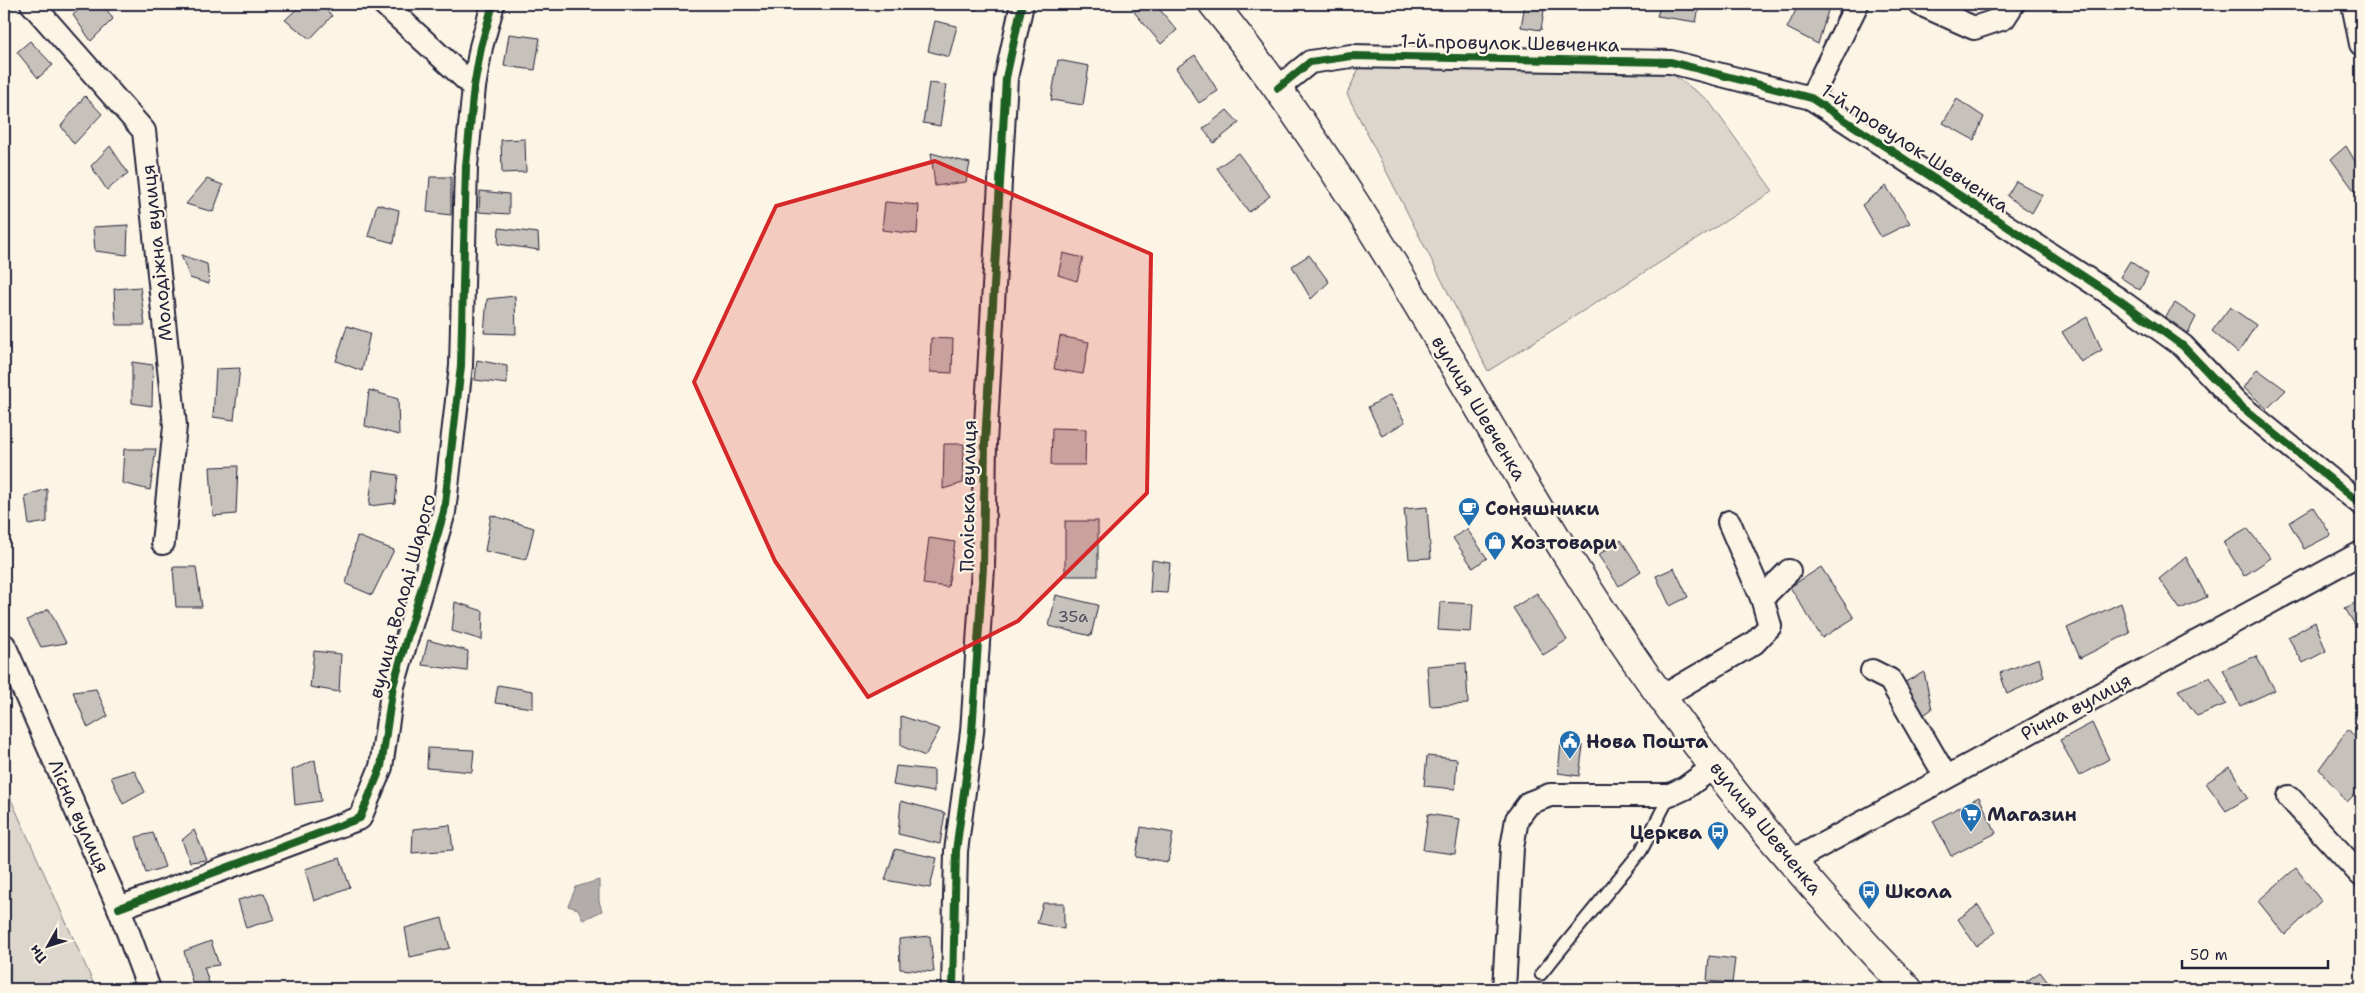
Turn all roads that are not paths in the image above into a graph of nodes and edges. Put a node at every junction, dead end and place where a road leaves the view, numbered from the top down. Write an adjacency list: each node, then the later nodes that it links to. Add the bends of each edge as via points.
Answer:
1 (32, 4): 16 (street, Молодіжна вулиця, via 144,132 175,426)
2 (384, 4): 11 (street)
3 (493, 4): 11 (street, вулиця Володі Шарого)
4 (1022, 4): 32 (street, Поліська вулиця, via 1006,78 985,443 984,568 972,732 956,851)
5 (1213, 4): 12 (main road, вулиця Шевченка)
6 (1857, 4): 13 (street)
7 (1920, 4): 8 (street, via 1974,28 2004,18)
8 (2013, 4)
9 (2353, 4): 10 (street)
10 (2361, 44)
11 (474, 87): 29 (street, вулиця Володі Шарого, via 466,166 461,366 444,512 393,686 381,767 360,818)
12 (1278, 88): 13 (street, 1-й провулок Шевченка, via 1310,62 1350,56 1671,62); 22 (main road, вулиця Шевченка, via 1341,182 1571,562)
13 (1811, 98): 14 (street, 1-й провулок Шевченка, via 2110,294 2183,346 2236,403)
14 (2361, 504)
15 (1729, 522): 19 (street)
16 (163, 543)
17 (2361, 553): 24 (street, Річна вулиця)
18 (1789, 571): 19 (street)
19 (1762, 598): 22 (street, via 1770,626 1754,643)
20 (4, 645): 29 (street, Лісна вулиця)
21 (1872, 671): 24 (street, via 1890,680)
22 (1662, 697): 23 (main road, вулиця Шевченка)
23 (1715, 766): 25 (street); 27 (main road, вулиця Шевченка)
24 (1946, 777): 27 (street, Річна вулиця)
25 (1670, 795): 30 (lane, via 1641,850); 33 (street, via 1550,795 1529,802 1517,819 1512,848)
26 (2289, 797): 28 (street)
27 (1792, 861): 34 (main road, вулиця Шевченка, via 1849,928)
28 (2361, 876)
29 (118, 908): 31 (street, Лісна вулиця)
30 (1541, 974)
31 (149, 989)
32 (953, 989)
33 (1504, 989)
34 (1908, 989)

